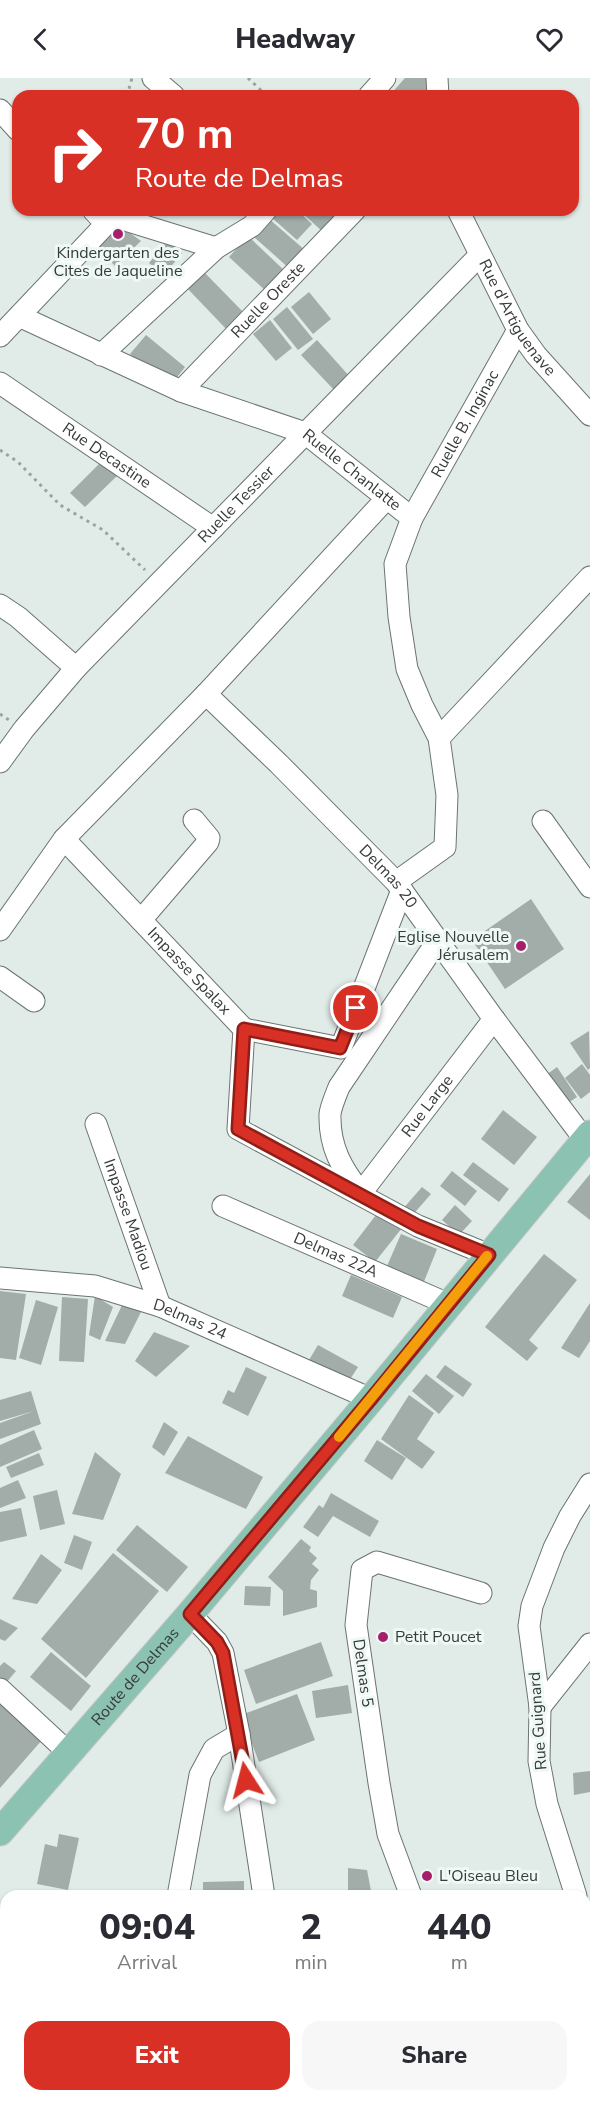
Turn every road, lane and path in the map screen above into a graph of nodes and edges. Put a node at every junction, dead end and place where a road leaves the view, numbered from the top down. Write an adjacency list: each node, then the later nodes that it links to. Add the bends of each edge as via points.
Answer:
1 (153, 78): 4 (street)
2 (248, 78): 5 (path)
3 (385, 78): 6 (street)
4 (167, 90)
5 (261, 90)
6 (374, 90)
7 (0, 110): 8 (street)
8 (12, 123)
9 (261, 216): 13 (street, via 252,226)
10 (349, 216): 20 (street, Ruelle Oreste)
11 (461, 216): 14 (street, Rue d'Artiguenave)
12 (99, 217): 13 (street, via 122,219); 15 (street)
13 (216, 248): 18 (street)
14 (480, 255): 16 (street, Rue d'Artiguenave); 22 (street, Ruelle Tessier)
15 (19, 316): 17 (street); 18 (street, Ruelle Chanlatte)
16 (518, 330): 21 (street, Rue d'Artiguenave); 25 (street, Ruelle B. Inginac)
17 (0, 336)
18 (100, 356): 20 (street, Ruelle Chanlatte)
19 (0, 383): 26 (street, Rue Decastine)
20 (181, 391): 22 (street, Ruelle Chanlatte)
21 (590, 415)
22 (305, 433): 24 (street, Ruelle Chanlatte); 26 (street, Ruelle Tessier)
23 (0, 450): 28 (path, via 18,462 60,505 103,530)
24 (387, 498): 25 (street, Ruelle Chanlatte); 31 (street)
25 (412, 518): 32 (street, Ruelle Chanlatte, via 395,564 399,617 407,669)
26 (213, 528): 28 (street, Ruelle Tessier)
27 (590, 577): 32 (street)
28 (159, 583): 30 (street, Ruelle Tessier)
29 (0, 604): 30 (street)
30 (76, 668): 33 (street, Ruelle Tessier)
31 (206, 694): 36 (street); 37 (street, Delmas 20)
32 (439, 738): 37 (street, Ruelle Chanlatte, via 447,795 445,847)
33 (0, 762)
34 (194, 820): 39 (street, via 208,842)
35 (543, 821): 38 (street)
36 (64, 839): 39 (street, Impasse Spalax); 40 (street)
37 (399, 886): 41 (street, Delmas 20); 45 (street, via 340,1048)
38 (590, 887)
39 (141, 920): 45 (street, Impasse Spalax)
40 (0, 930)
41 (438, 940): 44 (street, Delmas 20); 48 (street, via 339,1087 330,1113 334,1149)
42 (0, 977): 43 (street)
43 (34, 1001)
44 (494, 1019): 47 (street, Delmas 20); 48 (street, Rue Large)
45 (244, 1029): 48 (street, Impasse Spalax, via 238,1129)
46 (96, 1124): 53 (street, Impasse Madiou)
47 (587, 1137): 50 (main road, Route de Delmas)
48 (361, 1193): 50 (street, via 418,1226)
49 (223, 1206): 52 (street, Delmas 22A)
50 (489, 1255): 52 (main road, Route de Delmas)
51 (0, 1278): 53 (street, Delmas 24, via 95,1286)
52 (448, 1304): 54 (main road, Route de Delmas)
53 (160, 1306): 54 (street, Delmas 24)
54 (371, 1399): 57 (main road, Route de Delmas)
55 (590, 1484): 60 (street, Rue Guignard, via 554,1548 532,1606 529,1626)
56 (481, 1593): 66 (street, Delmas 5, via 377,1562 362,1570 356,1624 379,1783 388,1834)
57 (190, 1614): 61 (street, via 223,1653); 62 (main road, Route de Delmas)
58 (590, 1644): 60 (street)
59 (0, 1689): 62 (street)
60 (540, 1707): 67 (street, Rue Guignard, via 539,1761 547,1804)
61 (239, 1734): 64 (street, via 214,1749 200,1775); 65 (street)
62 (69, 1753): 63 (main road, Route de Delmas)
63 (0, 1832)
64 (179, 1890)
65 (263, 1890)
66 (409, 1890)
67 (574, 1890)

